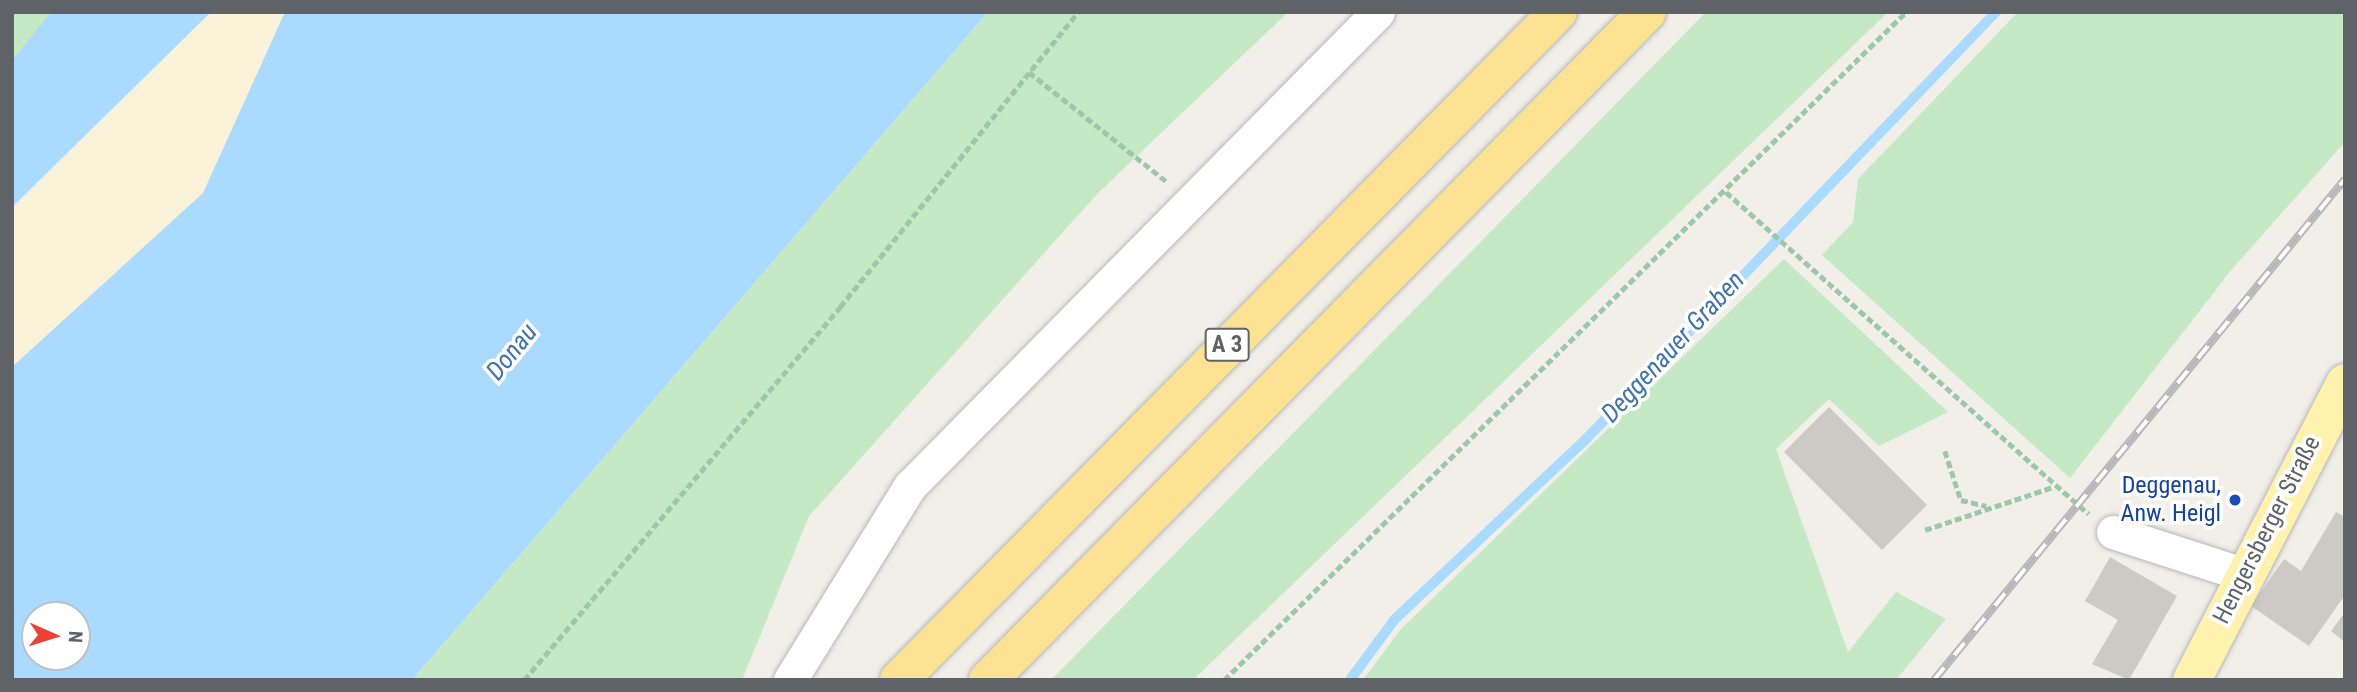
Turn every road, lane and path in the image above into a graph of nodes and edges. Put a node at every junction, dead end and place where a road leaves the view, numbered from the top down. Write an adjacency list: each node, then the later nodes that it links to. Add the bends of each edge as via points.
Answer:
1 (1078, 12): 6 (path)
2 (1378, 12): 8 (lane)
3 (1558, 12): 18 (highway, A 3)
4 (1647, 12): 19 (highway, A 3)
5 (1906, 12): 7 (path)
6 (1029, 72): 8 (path); 16 (path)
7 (1726, 192): 11 (path); 20 (path)
8 (1190, 203): 17 (lane, via 910,486)
9 (2345, 383): 15 (main road, Hengersberger Straße)
10 (1945, 450): 12 (path, via 1961,500)
11 (2053, 487): 12 (path); 13 (path)
12 (1987, 506): 14 (path)
13 (2102, 524): 15 (lane)
14 (1925, 530)
15 (2243, 574): 21 (main road, Hengersberger Straße)
16 (524, 680)
17 (790, 680)
18 (899, 680)
19 (988, 680)
20 (1223, 680)
21 (2192, 680)

